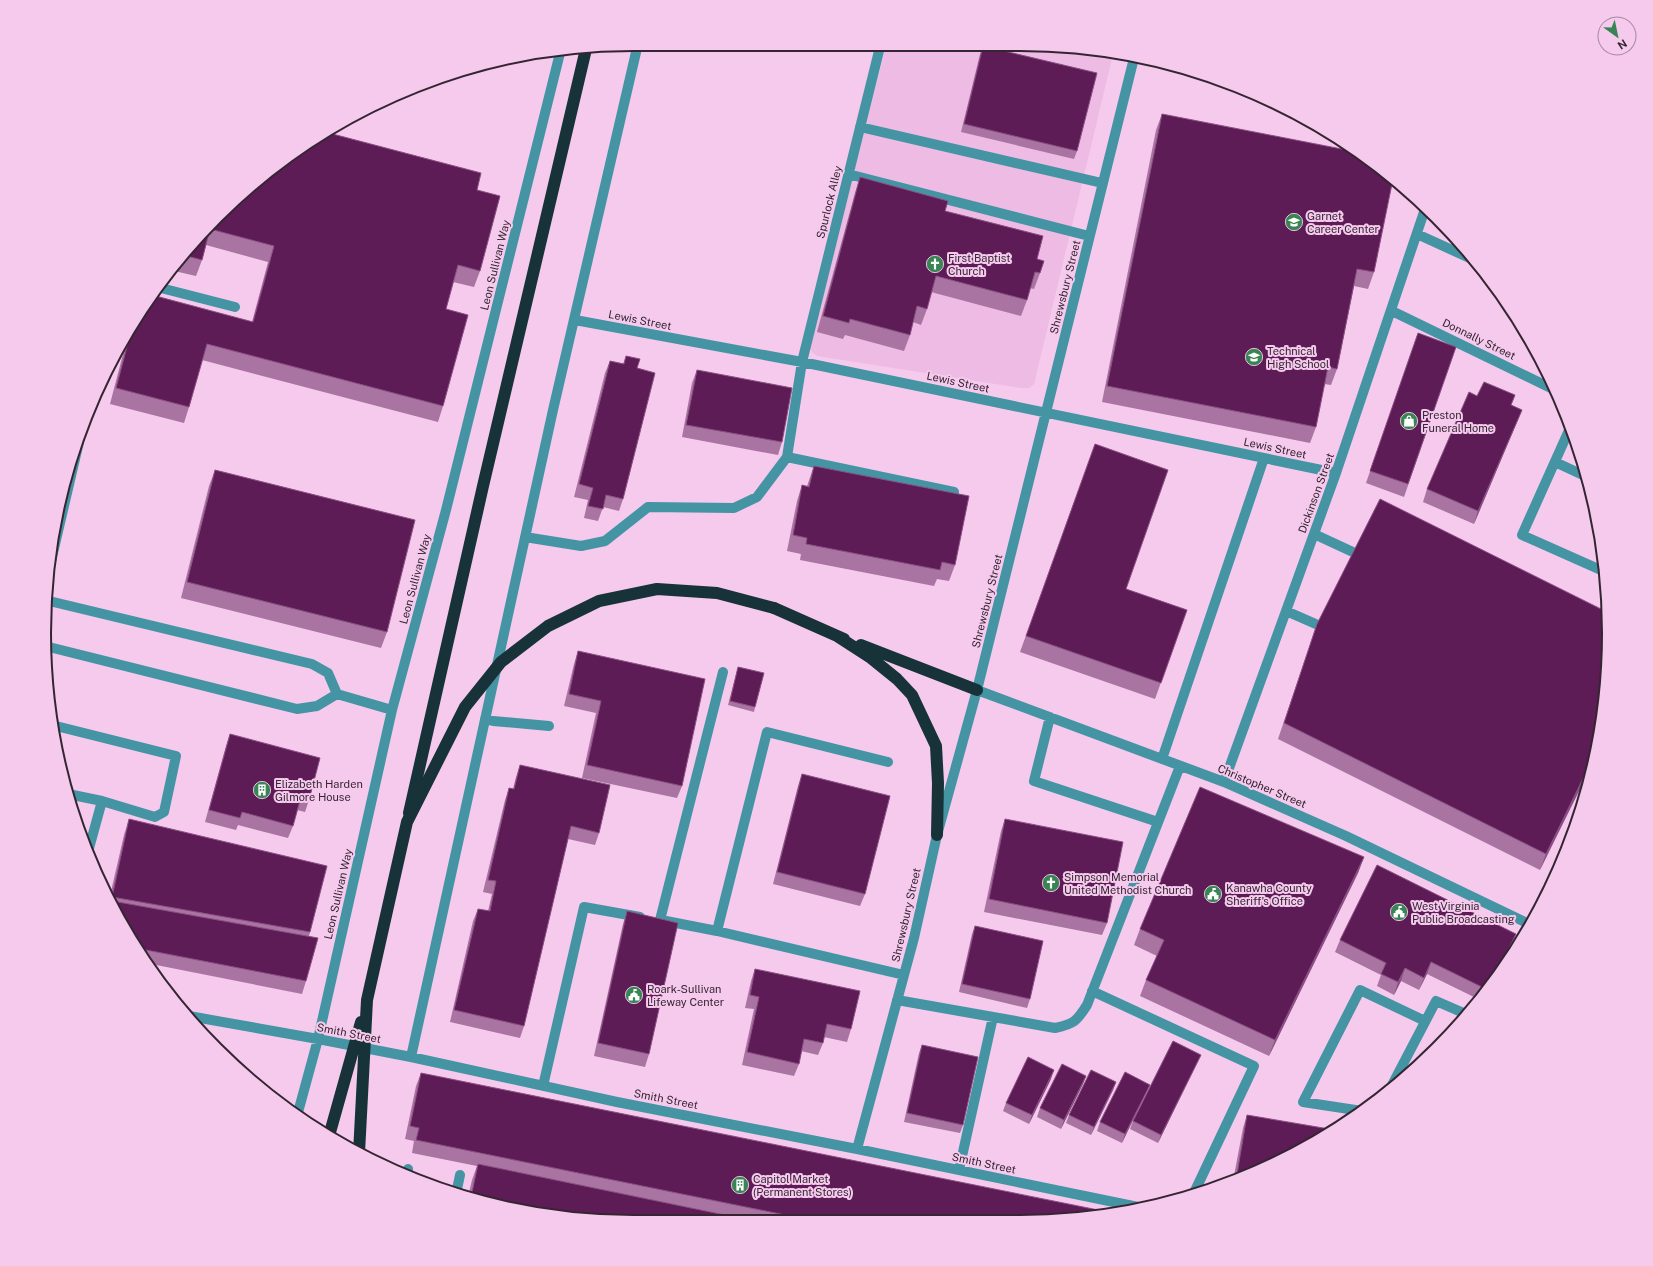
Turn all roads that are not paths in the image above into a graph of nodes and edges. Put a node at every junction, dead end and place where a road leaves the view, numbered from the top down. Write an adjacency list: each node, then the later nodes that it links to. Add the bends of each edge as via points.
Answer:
1 (637, 51): 16 (street)
2 (879, 51): 6 (street, Spurlock Alley)
3 (585, 53): 50 (highway, bridge)
4 (559, 56): 39 (street, Leon Sullivan Way, via 446,510)
5 (1133, 62): 8 (street, Shrewsbury Street)
6 (860, 127): 7 (street, Spurlock Alley); 8 (street)
7 (848, 174): 11 (street); 17 (street, Spurlock Alley)
8 (1102, 183): 11 (street, Shrewsbury Street)
9 (1424, 213): 10 (street, Dickinson Street)
10 (1417, 234): 12 (street); 15 (street, Dickinson Street)
11 (1089, 236): 19 (street, Shrewsbury Street)
12 (1463, 255)
13 (164, 289): 14 (street)
14 (235, 307)
15 (1392, 310): 18 (street, Donnally Street); 24 (street, Dickinson Street)
16 (574, 320): 17 (street, Lewis Street); 28 (street)
17 (802, 362): 19 (street, Lewis Street); 21 (street, Spurlock Alley)
18 (1547, 386)
19 (1045, 411): 22 (street, Lewis Street); 37 (street, Shrewsbury Street)
20 (1567, 435): 23 (street)
21 (787, 457): 26 (street); 28 (street, via 757,496 734,508 648,507 605,542 581,546)
22 (1264, 458): 24 (street, Lewis Street); 44 (street)
23 (1555, 462): 25 (street); 30 (street, via 1522,535)
24 (1336, 473): 27 (street, Dickinson Street)
25 (1579, 473)
26 (954, 492)
27 (1314, 534): 29 (street); 32 (street, Dickinson Street)
28 (525, 537): 41 (street)
29 (1354, 553)
30 (1598, 569)
31 (52, 602): 38 (street, via 312,664 328,673)
32 (1286, 611): 33 (street); 47 (street, Dickinson Street)
33 (1318, 625)
34 (837, 636): 37 (highway); 50 (highway, bridge, via 774,608 717,593 657,589 599,601 548,626 501,662 465,706); 52 (highway, via 871,658 912,695 936,746)
35 (51, 648): 38 (street, via 298,709 317,706)
36 (723, 672): 54 (street)
37 (977, 690): 40 (street, Christopher Street); 52 (street, Shrewsbury Street)
38 (337, 694): 39 (street)
39 (392, 710): 65 (street, Leon Sullivan Way)
40 (1050, 718): 44 (street, Christopher Street); 51 (street, via 1034,781)
41 (486, 719): 42 (street); 66 (street)
42 (549, 726)
43 (59, 727): 49 (street, via 176,756 164,812 155,816)
44 (1162, 759): 46 (street, Christopher Street)
45 (888, 762): 56 (street, via 767,732)
46 (1180, 766): 47 (street, Christopher Street); 51 (street)
47 (1224, 782): 55 (street, Christopher Street, via 1346,836)
48 (74, 795): 49 (street)
49 (102, 801): 53 (street)
50 (407, 822): 59 (highway, bridge)
51 (1158, 822): 58 (street)
52 (937, 834): 57 (street, Shrewsbury Street)
53 (90, 843)
54 (660, 920): 56 (street); 68 (street, via 584,907)
55 (1525, 922)
56 (717, 931): 57 (street)
57 (904, 975): 60 (street, Shrewsbury Street)
58 (1092, 991): 63 (street, via 1077,1020 1069,1025 1055,1028); 77 (street, via 1254,1066)
59 (367, 1000): 71 (highway, bridge); 72 (highway, bridge)
60 (897, 1000): 63 (street); 73 (street, Shrewsbury Street)
61 (1462, 1012): 64 (street, via 1436,1001)
62 (195, 1017): 65 (street, Smith Street)
63 (993, 1017): 74 (street)
64 (1425, 1021): 67 (street); 70 (street, via 1360,990 1303,1102)
65 (318, 1039): 66 (street, Smith Street); 69 (street, Leon Sullivan Way)
66 (411, 1057): 68 (street, Smith Street)
67 (1396, 1077)
68 (543, 1086): 73 (street, Smith Street)
69 (299, 1109)
70 (1353, 1110)
71 (331, 1130)
72 (359, 1146)
73 (857, 1149): 74 (street, Smith Street)
74 (959, 1170): 78 (street, Smith Street)
75 (460, 1175): 76 (street)
76 (457, 1187)
77 (1197, 1187)
78 (1128, 1205)

